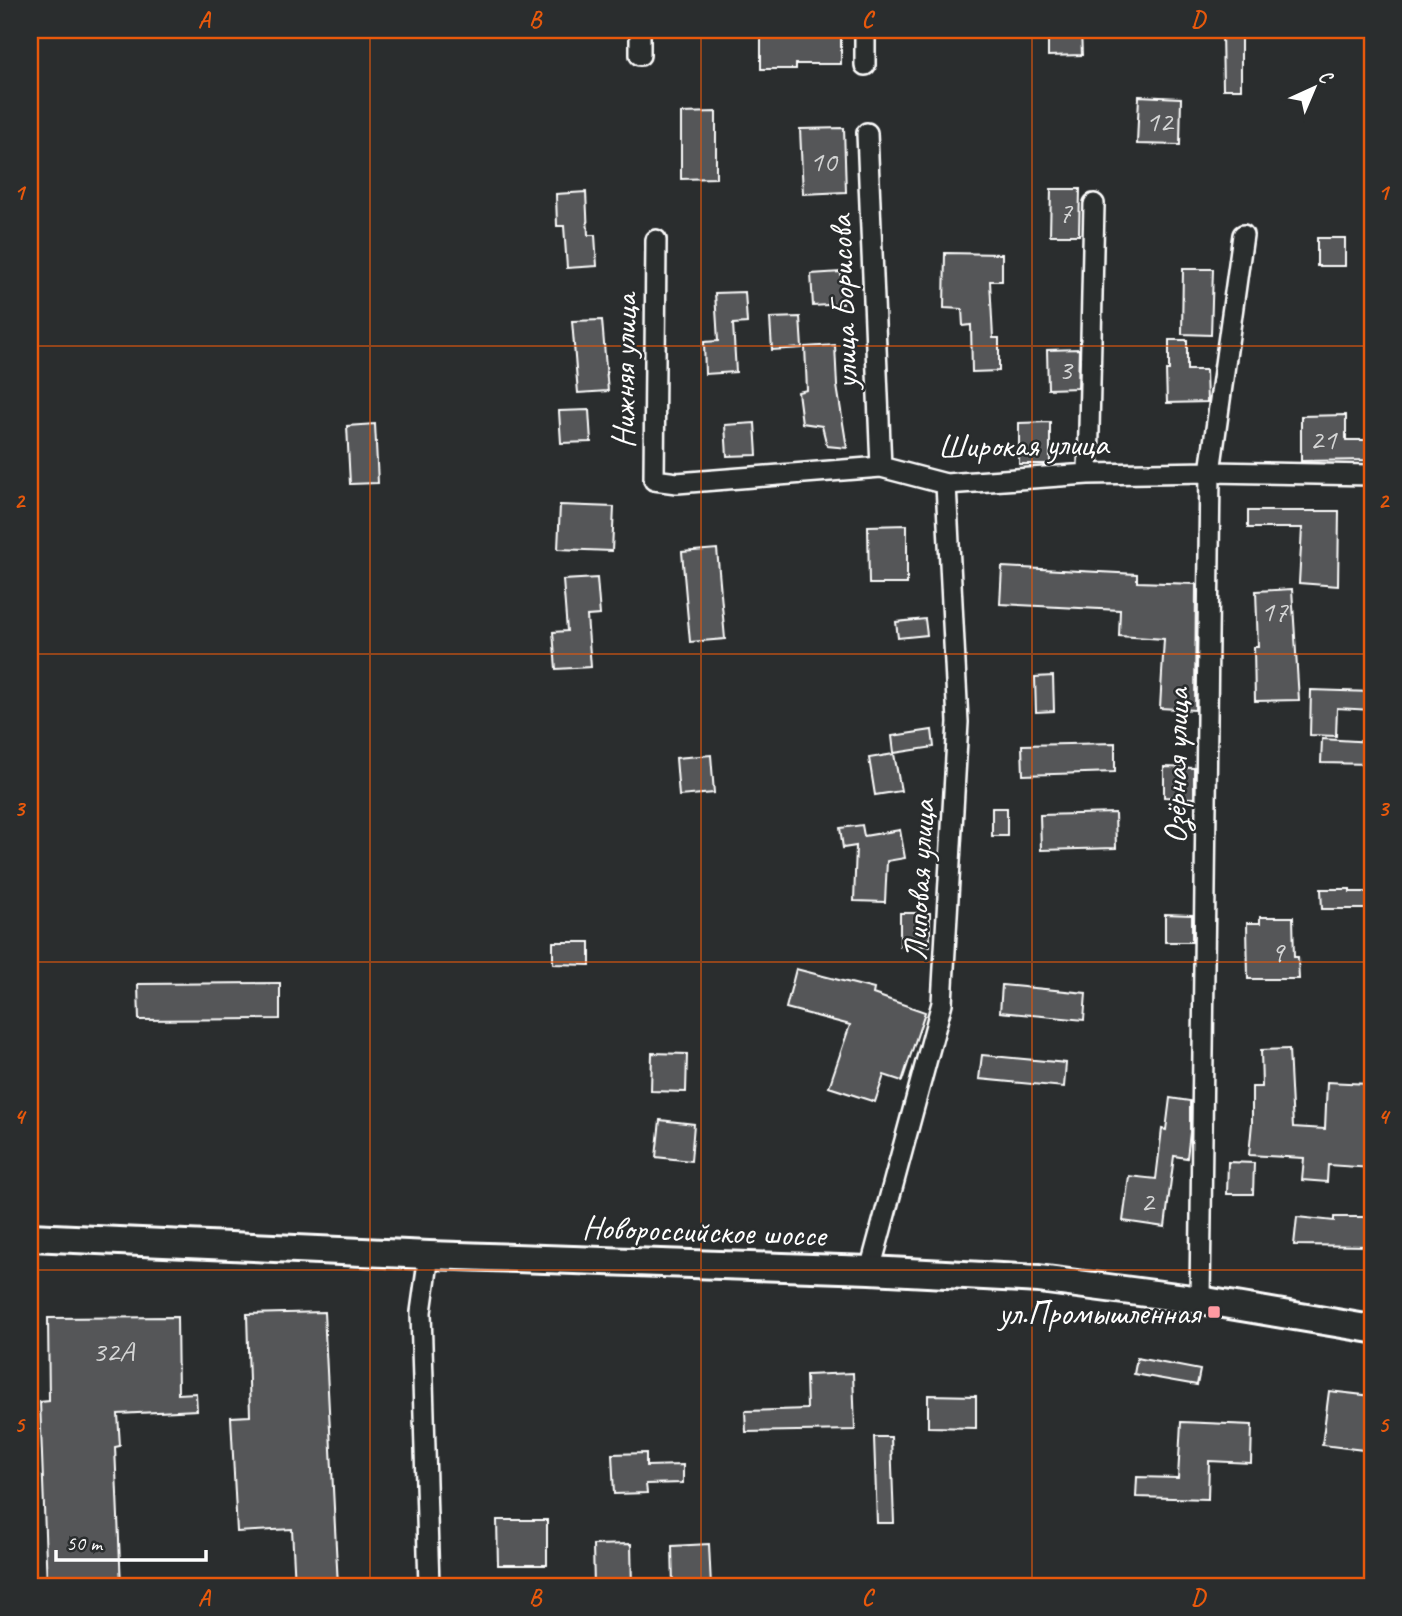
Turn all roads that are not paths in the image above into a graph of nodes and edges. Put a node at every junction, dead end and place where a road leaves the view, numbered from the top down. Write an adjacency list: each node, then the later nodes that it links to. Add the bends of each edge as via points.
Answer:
1 (640, 30): 3 (street)
2 (865, 30): 4 (street)
3 (640, 55)
4 (865, 65)
5 (867, 133): 9 (street, улица Борисова)
6 (1094, 204): 11 (street)
7 (1243, 235): 10 (street, Озёрная улица)
8 (656, 240): 13 (street, Нижняя улица, via 653,480)
9 (881, 467): 13 (street, Широкая улица); 14 (street, Широкая улица)
10 (1210, 472): 11 (street, Широкая улица); 12 (street, Широкая улица); 18 (street, Озёрная улица)
11 (1088, 474): 14 (street, Широкая улица)
12 (1372, 475)
13 (677, 484)
14 (946, 484): 17 (street, Липовая улица, via 958,722 942,1003)
15 (30, 1237): 16 (main road, Новороссийское шоссе)
16 (429, 1255): 17 (main road, Новороссийское шоссе); 20 (street, via 421,1312)
17 (870, 1270): 18 (main road, Новороссийское шоссе, via 1039,1279)
18 (1200, 1300): 19 (main road, Новороссийское шоссе)
19 (1372, 1329)
20 (429, 1586)

